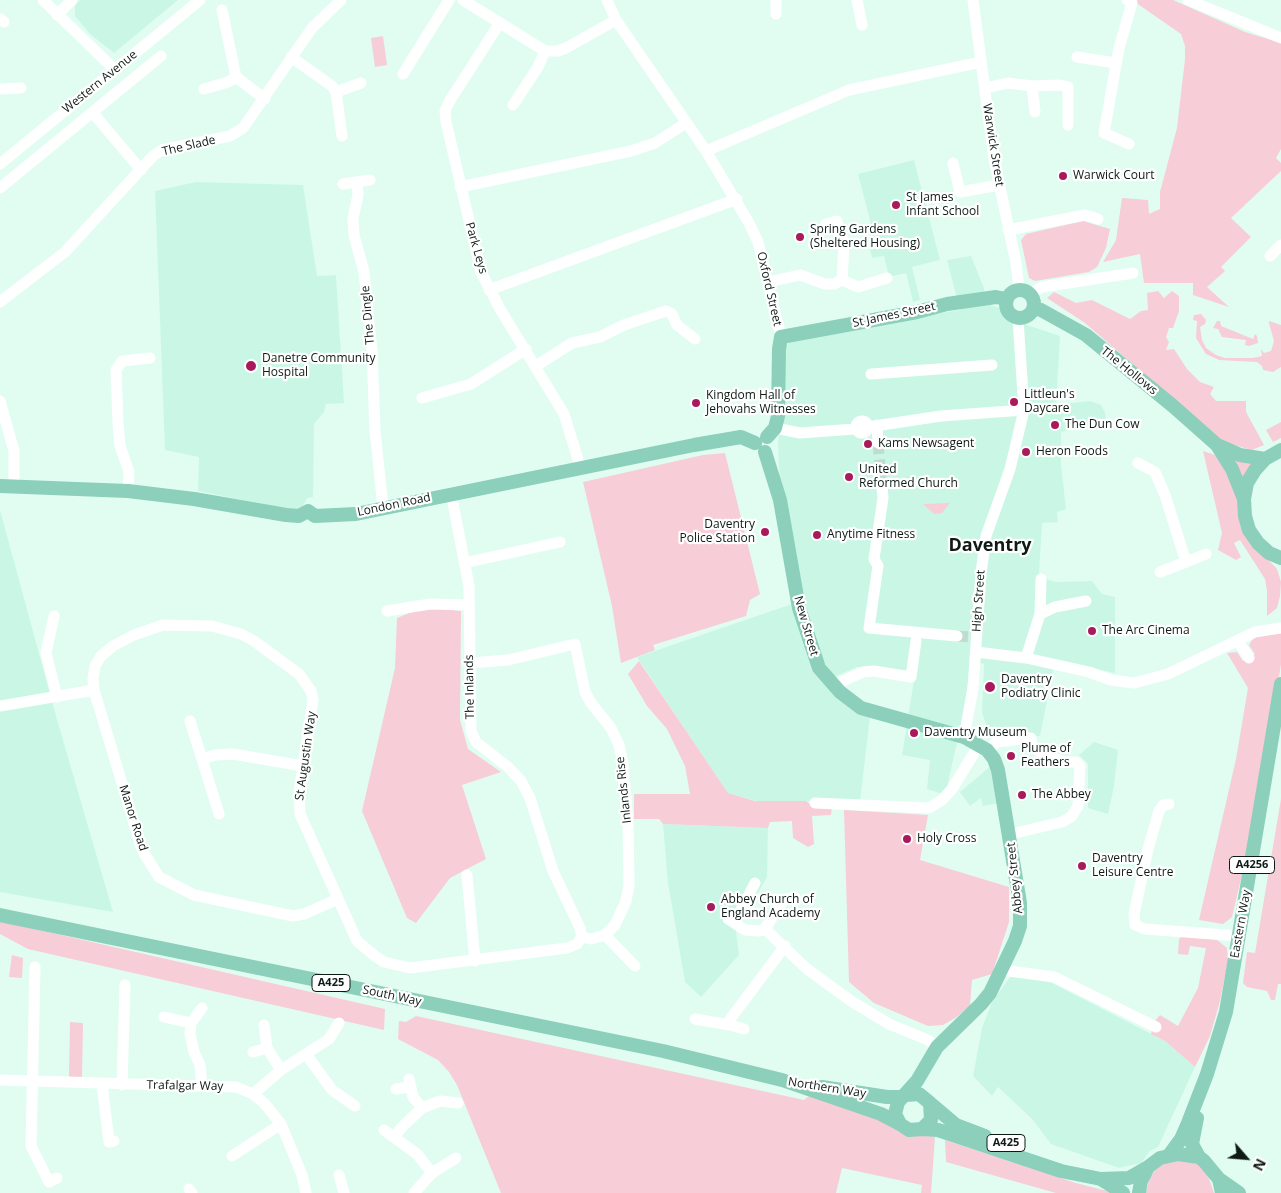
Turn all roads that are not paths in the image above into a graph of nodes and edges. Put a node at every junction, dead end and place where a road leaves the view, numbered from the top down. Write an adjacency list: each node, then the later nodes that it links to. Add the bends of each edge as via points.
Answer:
1 (44, 0): 17 (street)
2 (72, 0): 17 (street)
3 (200, 0): 28 (street, Western Avenue)
4 (449, 0): 29 (street)
5 (463, 0): 15 (street)
6 (485, 0): 15 (street)
7 (607, 0): 18 (street, Oxford Street)
8 (776, 0): 16 (street)
9 (857, 0): 20 (street)
10 (973, 0): 26 (street, Warwick Street)
11 (1127, 0): 27 (street, via 1132,4)
12 (1188, 0): 21 (street)
13 (336, 1): 24 (street, The Slade)
14 (222, 10): 30 (street)
15 (478, 11): 19 (street)
16 (776, 14)
17 (57, 15): 28 (street)
18 (616, 20): 22 (street, via 566,48); 42 (street, Oxford Street)
19 (499, 24): 22 (street); 54 (street, Park Leys, via 445,111)
20 (862, 25)
21 (1281, 38)
22 (545, 51): 39 (street, via 538,68)
23 (161, 56): 40 (street)
24 (292, 57): 37 (street, via 323,78); 38 (street, The Slade)
25 (1077, 57): 27 (street)
26 (981, 62): 35 (street, Warwick Street); 46 (street, via 849,90)
27 (1116, 63): 45 (street, via 1104,133)
28 (115, 70): 48 (street, Western Avenue)
29 (403, 74)
30 (236, 77): 36 (street); 38 (street)
31 (361, 83): 37 (street)
32 (4, 85): 34 (street)
33 (1032, 86): 35 (street, via 1008,83); 41 (street); 43 (street, via 1060,85 1068,88)
34 (21, 88)
35 (985, 88): 53 (street, Warwick Street)
36 (204, 89)
37 (336, 92): 44 (street)
38 (265, 99): 49 (street, The Slade, via 239,132 162,150)
39 (513, 105)
40 (93, 112): 49 (street); 55 (street)
41 (1035, 112)
42 (686, 123): 46 (street, Oxford Street); 54 (street, via 655,143 631,151)
43 (1068, 125)
44 (342, 136)
45 (1129, 144)
46 (706, 151): 56 (street, Oxford Street)
47 (954, 163): 53 (street, via 960,192)
48 (0, 164)
49 (141, 170): 69 (street, The Slade, via 65,252)
50 (370, 180): 51 (street)
51 (357, 182): 52 (street); 95 (street, The Dingle, via 354,235 364,272)
52 (343, 184)
53 (999, 185): 59 (street, Warwick Street)
54 (460, 187): 66 (street, Park Leys)
55 (0, 188)
56 (737, 199): 65 (street, Oxford Street, via 758,242); 66 (street)
57 (1098, 219): 59 (street, via 1085,215)
58 (826, 224): 64 (street, via 837,221 844,245)
59 (1008, 230): 67 (street, Warwick Street)
60 (1281, 245): 61 (street)
61 (1270, 256)
62 (1133, 273): 67 (street)
63 (887, 278): 64 (street, via 858,287)
64 (842, 280): 65 (street, via 825,284 800,275)
65 (768, 282): 72 (street, Oxford Street)
66 (489, 290): 74 (street, Park Leys)
67 (1024, 292): 68 (main road, via 1011,293); 70 (main road, via 1034,300)
68 (1006, 299): 71 (main road, via 1008,313); 72 (main road, St James Street, via 996,297 947,304)
69 (0, 302)
70 (1034, 308): 71 (main road, via 1026,317); 85 (main road, The Hollows, via 1086,335)
71 (1018, 319): 81 (street, High Street)
72 (781, 337): 83 (main road, Oxford Street, via 778,416)
73 (694, 339): 77 (street, via 666,311 600,337 572,343)
74 (526, 349): 77 (street, Park Leys); 79 (street, via 470,384)
75 (150, 358): 91 (street, via 122,361 116,370 120,446 129,472)
76 (992, 365): 78 (street)
77 (536, 366): 89 (street, Park Leys, via 564,414)
78 (871, 374)
79 (422, 398)
80 (0, 402): 90 (street, via 14,451)
81 (1024, 410): 82 (street, via 941,416); 113 (street, High Street, via 1010,469 986,536 974,637)
82 (873, 426): 83 (street, via 864,421 855,428); 84 (street)
83 (766, 440): 89 (main road, London Road, via 741,437); 119 (main road, New Street, via 799,608 819,668)
84 (878, 444)
85 (1217, 445): 87 (main road, via 1240,455); 94 (main road)
86 (1281, 450): 87 (main road)
87 (1265, 459): 94 (main road, via 1247,483)
88 (1138, 463): 99 (street, via 1155,472)
89 (580, 466): 92 (main road, London Road)
90 (7, 486): 91 (main road, London Road)
91 (128, 492): 95 (main road, London Road, via 299,516 308,511 315,516 366,513)
92 (451, 493): 95 (main road, London Road); 100 (street, The Inlands)
93 (882, 493): 110 (street, via 874,559 878,566 869,628)
94 (1244, 498): 98 (main road, via 1249,530 1258,543)
95 (384, 508)
96 (560, 542): 100 (street)
97 (1206, 554): 99 (street)
98 (1275, 556): 101 (main road)
99 (1186, 562): 102 (street)
100 (464, 563): 105 (street, The Inlands)
101 (1281, 571)
102 (1160, 572)
103 (1042, 579): 107 (street)
104 (1086, 601): 107 (street, via 1055,607)
105 (469, 605): 106 (street, via 430,604); 116 (street, The Inlands)
106 (387, 611)
107 (1040, 614): 114 (street)
108 (54, 616): 122 (street, via 46,653)
109 (1281, 628): 111 (street, via 1255,632)
110 (957, 636)
111 (1238, 640): 114 (street, via 1168,674 1134,684); 115 (street)
112 (916, 641): 117 (street)
113 (976, 652): 114 (street); 125 (street, High Street)
114 (1026, 658)
115 (1249, 658)
116 (470, 663): 139 (street, Inlands Rise, via 508,660 575,644 585,692 611,728 625,781 629,886 622,913); 141 (street, The Inlands, via 471,731 476,742 521,781 530,798 553,872)
117 (911, 677): 119 (street, via 863,672); 120 (street)
118 (1281, 684): 140 (main road, Eastern Way / A4256)
119 (834, 685): 125 (main road, New Street, via 861,708)
120 (909, 689)
121 (94, 690): 122 (street); 128 (street, St Augustin Way, via 94,673 101,656 113,646 150,629 163,625 212,626 241,634 297,672 310,691 313,712); 136 (street, Manor Road, via 142,850 159,877 194,895 287,915 304,914)
122 (57, 697): 123 (street)
123 (0, 706)
124 (190, 721): 127 (street)
125 (964, 737): 126 (main road)
126 (983, 748): 129 (street, via 952,789 929,808); 132 (main road, Abbey Street, via 994,759 998,770); 132 (street, via 997,742 1031,738 1032,747 1040,752 1080,766 1078,806 1071,817)
127 (202, 759): 128 (street, via 233,754); 131 (street)
128 (303, 766): 136 (street, St Augustin Way, via 298,804 300,814)
129 (815, 803)
130 (1170, 804): 140 (street, via 1163,805 1159,811 1148,849 1134,914 1135,925 1145,929)
131 (219, 814)
132 (1011, 834): 146 (main road, Abbey Street, via 1020,926)
133 (466, 875): 143 (street)
134 (755, 883): 138 (street, via 731,920 745,930)
135 (796, 897): 138 (street, via 783,900)
136 (338, 899): 143 (street, St Augustin Way, via 357,941 384,962 410,968)
137 (0, 916): 165 (main road, South Way / A425, via 663,1051)
138 (765, 929): 142 (street)
139 (605, 934): 141 (street, via 591,939); 144 (street)
140 (1239, 936): 162 (main road, Eastern Way / A4256, via 1226,1012)
141 (582, 937): 143 (street, St Augustin Way, via 577,944 566,948)
142 (785, 946): 154 (street, via 731,1018); 157 (street, via 807,969 851,1001)
143 (475, 961)
144 (635, 966)
145 (35, 967): 166 (street)
146 (1002, 970): 155 (street, via 1054,976); 157 (main road, Abbey Street, via 981,1004)
147 (125, 985): 168 (street)
148 (202, 1008): 152 (street)
149 (164, 1017): 152 (street)
150 (695, 1019): 154 (street)
151 (339, 1023): 160 (street, via 329,1039)
152 (191, 1024): 169 (street, via 191,1044 200,1064)
153 (264, 1025): 158 (street)
154 (730, 1025): 156 (street)
155 (1156, 1027)
156 (744, 1029)
157 (937, 1047): 161 (main road, Abbey Street)
158 (267, 1048): 159 (street); 163 (street)
159 (252, 1052)
160 (306, 1054): 163 (street); 175 (street, via 332,1090)
161 (926, 1066): 172 (main road, Abbey Street); 173 (main road, Abbey Street, via 924,1092)
162 (1209, 1068): 183 (main road, Eastern Way, via 1181,1139); 185 (main road, Eastern Way, via 1193,1132 1192,1144)
163 (282, 1070): 171 (street)
164 (0, 1080): 166 (street, Trafalgar Way)
165 (782, 1080): 172 (main road, Northern Way / A425, via 888,1097); 178 (main road, Northern Way / A425, via 881,1114)
166 (32, 1082): 167 (street, Trafalgar Way); 191 (street, via 32,1146 49,1182)
167 (102, 1084): 168 (street, Trafalgar Way); 182 (street, via 109,1142)
168 (122, 1085): 169 (street, Trafalgar Way)
169 (202, 1086): 171 (street, Trafalgar Way, via 236,1087)
170 (396, 1089): 176 (street, via 409,1083 413,1097)
171 (253, 1094): 177 (street, Trafalgar Way)
172 (904, 1096): 173 (main road, via 919,1094); 178 (main road, via 895,1114)
173 (929, 1101): 179 (main road, via 932,1114); 190 (main road, A425, via 956,1125)
174 (458, 1103): 176 (street, via 440,1101)
175 (355, 1106)
176 (422, 1108): 181 (street)
177 (281, 1124): 184 (street); 194 (street, Trafalgar Way)
178 (900, 1124): 179 (main road, via 909,1130)
179 (922, 1129): 190 (main road, A425, via 938,1130 1061,1171)
180 (384, 1130): 181 (street)
181 (396, 1137): 188 (street, via 417,1154)
182 (114, 1141)
183 (1170, 1154): 185 (main road); 187 (main road, A425)
184 (232, 1156)
185 (1199, 1157): 193 (main road)
186 (456, 1158): 188 (street)
187 (1148, 1167): 192 (main road, A425, via 1129,1178); 198 (main road, via 1141,1181)
188 (432, 1173): 196 (street)
189 (339, 1175): 195 (street)
190 (1086, 1175): 192 (main road, A425)
191 (57, 1178)
192 (1101, 1179): 197 (main road, A425)
193 (1221, 1186): 199 (main road)
194 (306, 1193)
195 (344, 1193)
196 (414, 1193)
197 (1123, 1193)
198 (1140, 1193)
199 (1239, 1193)

